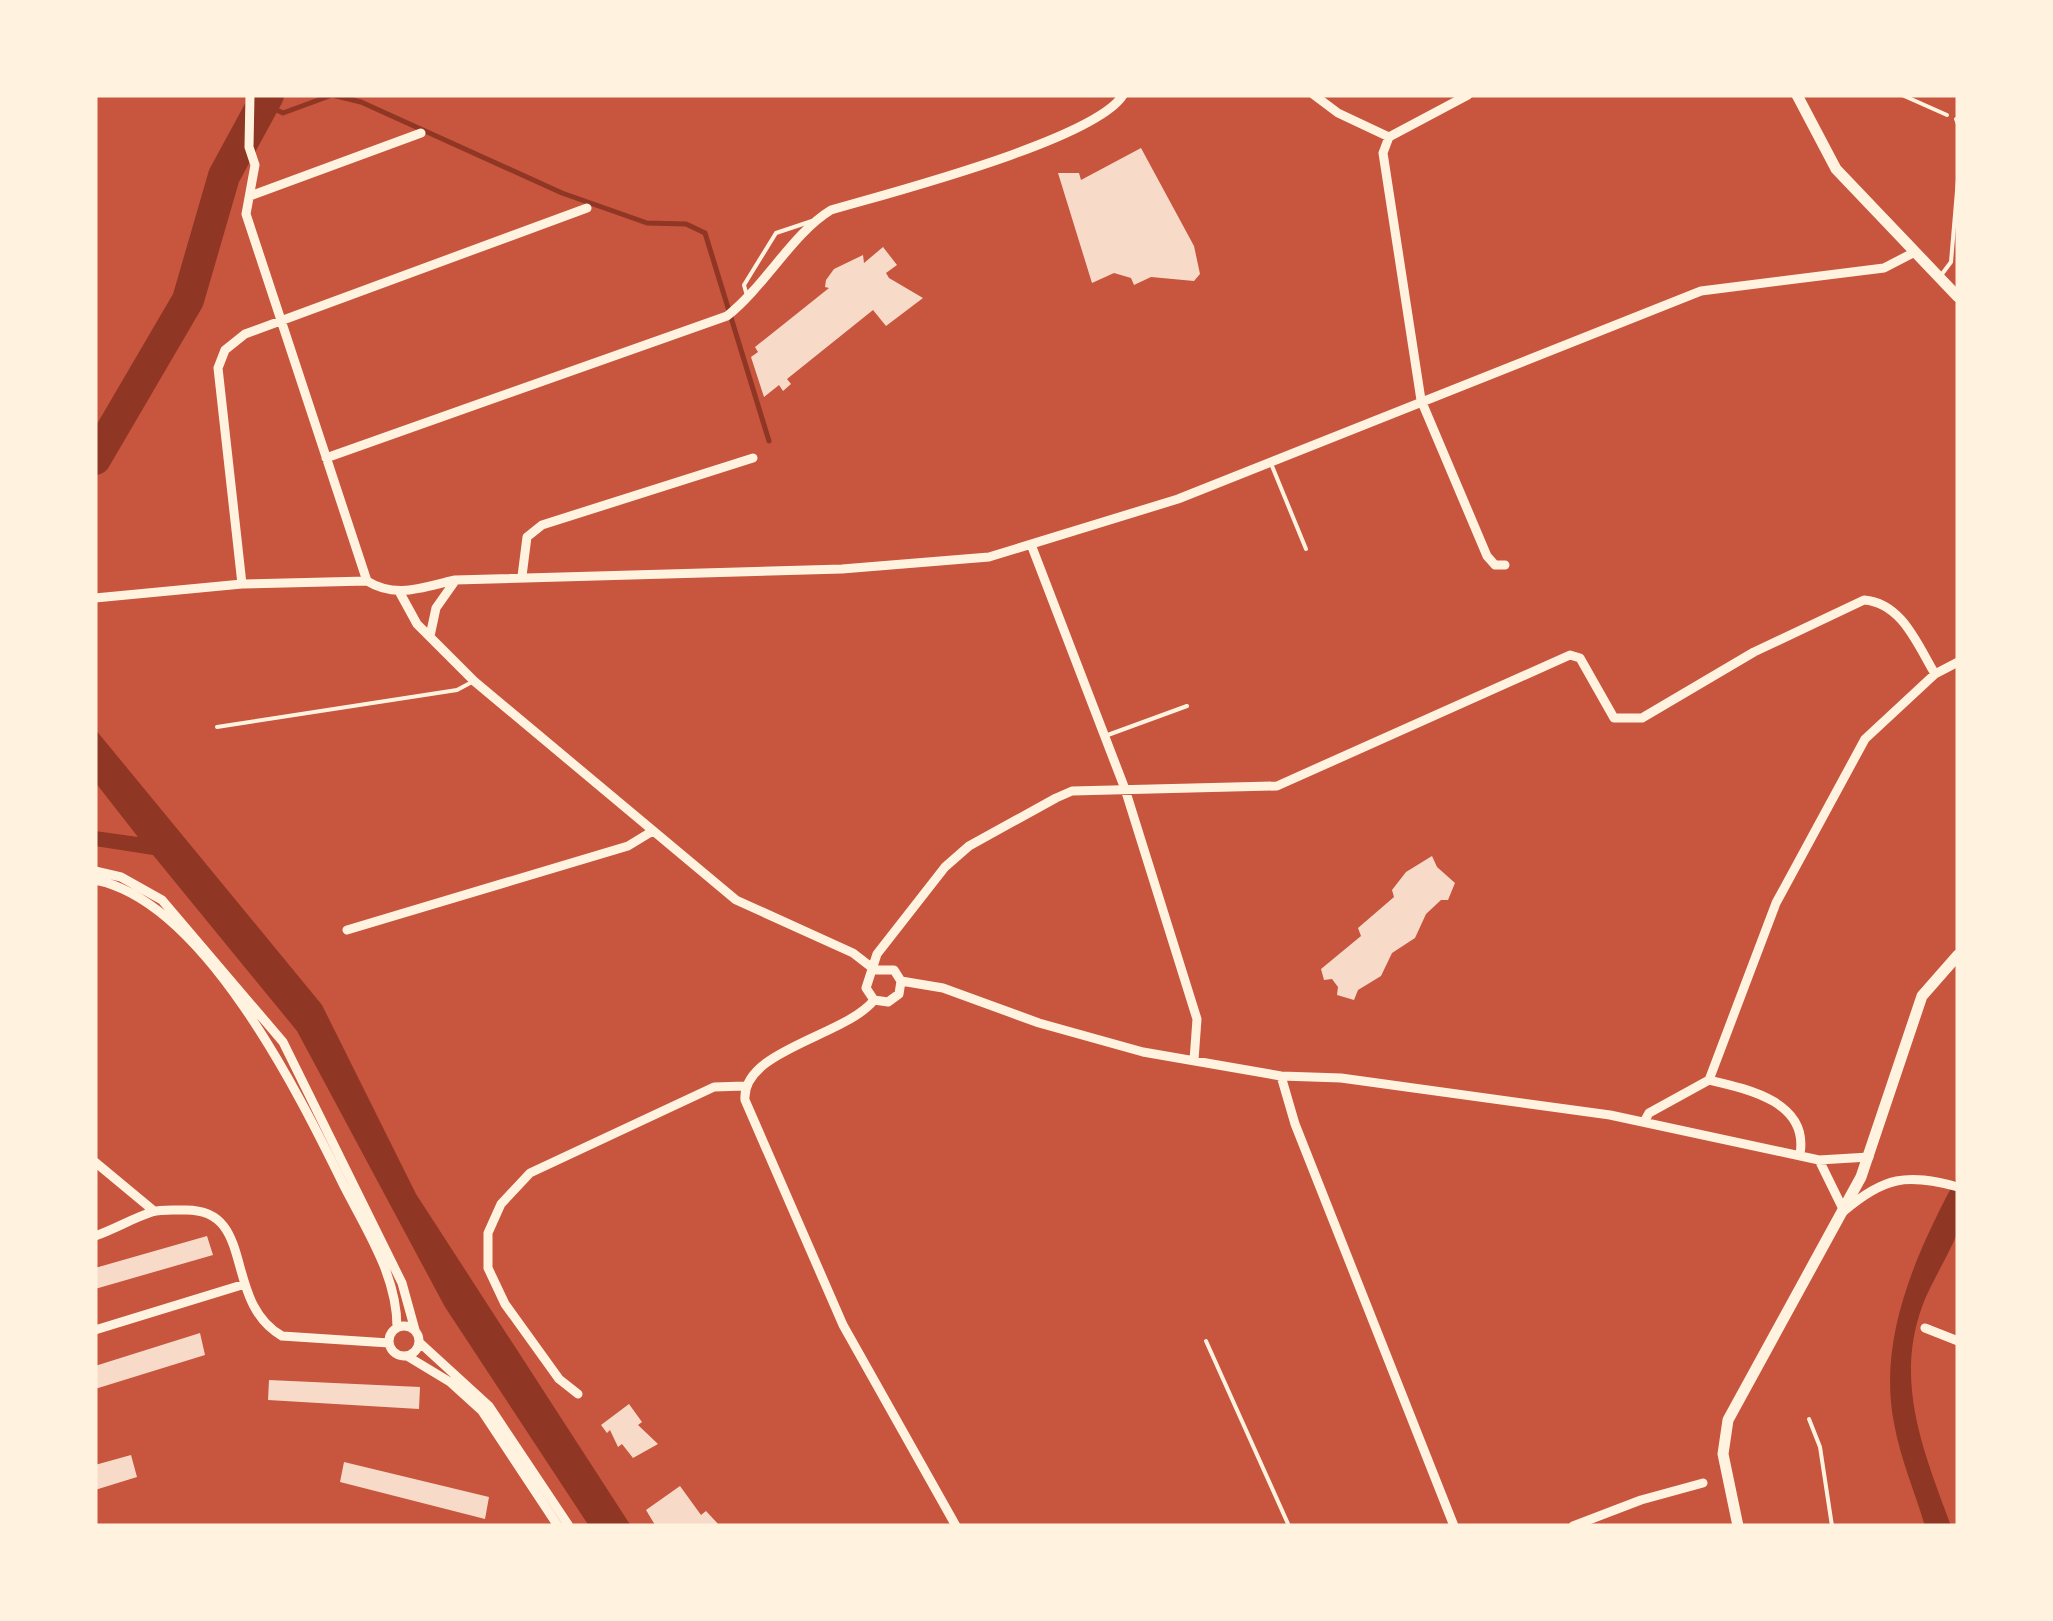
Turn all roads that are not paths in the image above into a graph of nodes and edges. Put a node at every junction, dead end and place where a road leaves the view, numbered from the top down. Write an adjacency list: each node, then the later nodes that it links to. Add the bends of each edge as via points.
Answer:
1 (1122, 95): 11 (street, via 1099,118)
2 (1314, 95): 7 (street)
3 (1468, 95): 7 (street)
4 (1797, 95): 12 (main road, via 1836,169)
5 (250, 100): 9 (street)
6 (421, 133): 9 (street)
7 (1389, 137): 17 (street, via 1383,152)
8 (1958, 180): 13 (lane, via 1951,262)
9 (250, 196): 16 (street, via 246,214)
10 (587, 208): 16 (street)
11 (816, 220): 15 (street); 15 (lane, via 776,233 744,285)
12 (1913, 253): 13 (main road); 17 (street, via 1884,268 1701,292)
13 (1940, 278): 14 (main road)
14 (1958, 297)
15 (748, 300): 18 (street, via 698,328)
16 (280, 321): 18 (street); 27 (street, via 244,334 225,350 218,368)
17 (1421, 400): 20 (street); 23 (street, via 1487,556)
18 (326, 458): 26 (street)
19 (753, 458): 24 (street, via 542,526 527,538)
20 (1271, 464): 21 (street); 22 (lane)
21 (1032, 547): 24 (street, via 842,569); 36 (street)
22 (1306, 549)
23 (1505, 565)
24 (522, 576): 25 (street)
25 (455, 580): 28 (street); 30 (street, via 436,608)
26 (366, 582): 27 (street); 28 (street)
27 (242, 584): 29 (street)
28 (400, 593): 30 (street)
29 (95, 598)
30 (430, 636): 33 (street)
31 (1958, 662): 32 (street)
32 (1936, 674): 37 (street, via 1895,610 1864,600 1754,652 1642,718 1614,718 1580,658 1570,655 1277,786); 48 (street, via 1865,738 1828,804 1776,904)
33 (474, 681): 35 (lane, via 456,690); 38 (street)
34 (1187, 706): 36 (lane)
35 (216, 727)
36 (1104, 736): 37 (street)
37 (1125, 789): 43 (street, via 1072,791 969,846 877,954); 46 (street, via 1197,1019)
38 (651, 832): 41 (street, via 628,846); 43 (street, via 736,900 853,953)
39 (95, 871): 63 (street, via 162,900 283,1042 402,1283)
40 (95, 880): 60 (street, via 138,896 169,919 272,1044 388,1275)
41 (347, 930)
42 (1958, 955): 52 (main road, via 1922,996)
43 (874, 970): 44 (street, via 894,970); 45 (street, via 866,988)
44 (901, 981): 45 (street, via 894,999); 46 (street, via 1142,1052)
45 (874, 1000): 49 (street, via 853,1019 764,1063)
46 (1194, 1060): 47 (street)
47 (1281, 1076): 50 (street, via 1340,1078); 76 (street)
48 (1709, 1080): 50 (street); 51 (street, via 1780,1106 1800,1131)
49 (745, 1086): 69 (street, via 714,1087 530,1173 501,1204 488,1233 488,1268 559,1380); 74 (street, via 750,1115 836,1310)
50 (1644, 1122): 51 (street)
51 (1800, 1154): 53 (street)
52 (1868, 1158): 53 (street); 57 (main road)
53 (1819, 1160): 57 (street)
54 (95, 1162): 56 (street)
55 (1953, 1186): 57 (street, via 1895,1179)
56 (154, 1211): 58 (street); 59 (street, via 215,1214)
57 (1844, 1211): 78 (main road, via 1728,1420 1723,1454)
58 (95, 1236)
59 (245, 1284): 62 (street); 67 (street, via 254,1312 282,1336)
60 (397, 1327): 63 (street); 67 (street)
61 (1925, 1328): 65 (street)
62 (95, 1330)
63 (415, 1330): 66 (street)
64 (1206, 1341): 75 (lane)
65 (1958, 1341)
66 (419, 1342): 68 (street); 73 (street, via 489,1406)
67 (389, 1343): 68 (street)
68 (407, 1356): 72 (street, via 482,1411)
69 (578, 1394)
70 (1809, 1419): 79 (lane)
71 (1703, 1483): 77 (street)
72 (558, 1526)
73 (569, 1526)
74 (956, 1526)
75 (1289, 1526)
76 (1454, 1526)
77 (1573, 1526)
78 (1738, 1526)
79 (1832, 1526)

